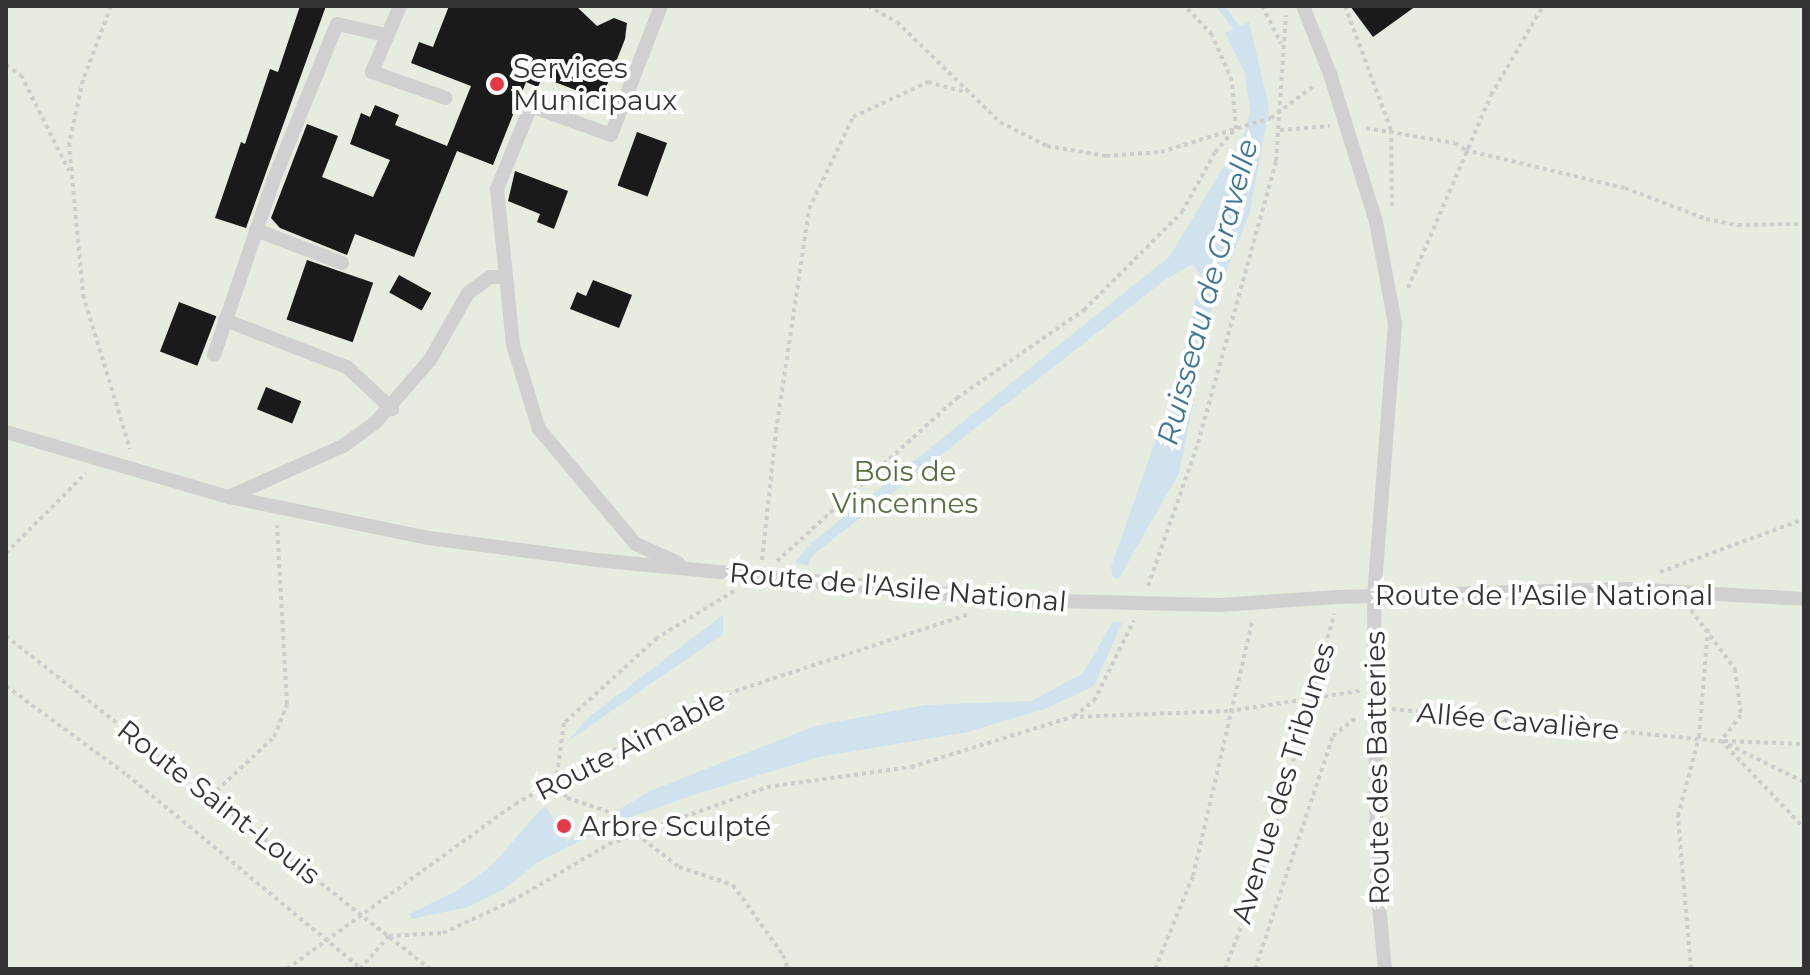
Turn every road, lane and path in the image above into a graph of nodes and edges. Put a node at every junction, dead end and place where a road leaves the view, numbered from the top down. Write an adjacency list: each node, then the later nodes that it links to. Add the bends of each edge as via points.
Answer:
1 (111, 6): 23 (path, via 83,80 69,143)
2 (400, 6): 11 (lane)
3 (661, 6): 28 (lane, via 611,135 531,106 497,189)
4 (868, 6): 15 (path, via 897,22)
5 (1185, 6): 19 (path, via 1212,35 1232,81)
6 (1262, 6): 12 (path)
7 (1287, 6): 12 (path)
8 (1303, 6): 14 (lane, Route des Batteries)
9 (1345, 6): 21 (path)
10 (1543, 6): 22 (path)
11 (386, 35): 16 (lane, via 372,72); 26 (lane, via 337,24)
12 (1282, 46): 17 (path)
13 (6, 65): 23 (path, via 21,75)
14 (1330, 74): 17 (path); 18 (lane, Route des Batteries)
15 (966, 92): 19 (path, via 1000,122 1047,146 1106,156 1161,152); 41 (path, via 928,82 853,117 809,209)
16 (446, 98)
17 (1281, 112): 19 (path); 20 (path)
18 (1346, 125): 20 (path); 21 (path); 30 (lane, Route des Batteries, via 1376,222)
19 (1236, 129): 41 (path, via 1215,152 1182,212 1084,310 957,398)
20 (1280, 130): 48 (path, via 1198,443)
21 (1391, 130): 22 (path, via 1455,143); 24 (path)
22 (1465, 150): 25 (path, via 1625,188 1706,219 1738,225); 30 (path)
23 (70, 173): 35 (path, via 83,295)
24 (1392, 219)
25 (1804, 224)
26 (256, 230): 27 (lane); 29 (lane)
27 (342, 263)
28 (503, 277): 32 (lane, via 490,277 468,293 430,360); 40 (lane, via 513,345 539,429 636,544)
29 (225, 320): 31 (lane); 32 (lane, via 347,367)
30 (1395, 324): 44 (lane, Route des Batteries)
31 (214, 355)
32 (392, 409): 36 (lane, via 343,446)
33 (6, 432): 34 (lane, Route de l'Asile National)
34 (98, 461): 35 (lane, Route de l'Asile National); 39 (path)
35 (138, 474): 36 (lane, Route de l'Asile National)
36 (229, 497): 37 (lane, Route de l'Asile National)
37 (276, 507): 40 (lane, Route de l'Asile National, via 429,538); 63 (path, via 287,704 274,737)
38 (1804, 519): 42 (path)
39 (6, 553)
40 (690, 568): 41 (lane, Route de l'Asile National)
41 (761, 574): 48 (lane, Route de l'Asile National, via 1013,600); 61 (path, via 657,638 564,723)
42 (1627, 589): 43 (lane, Route de l'Asile National); 44 (lane, Route de l'Asile National)
43 (1670, 592): 46 (lane, Route de l'Asile National); 50 (path)
44 (1374, 595): 45 (lane, Route de l'Asile National); 53 (lane, Route des Batteries)
45 (1338, 597): 47 (lane, Route de l'Asile National); 54 (path, Avenue des Tribunes)
46 (1804, 599)
47 (1257, 602): 48 (lane, Route de l'Asile National); 56 (path)
48 (1141, 606): 57 (path, via 1094,701)
49 (969, 615): 61 (path, Route Aimable, via 720,696)
50 (1708, 628): 58 (path); 59 (path, via 1735,669 1741,696 1741,715)
51 (6, 636): 63 (path, Route Saint-Louis)
52 (6, 686): 68 (path, via 127,775)
53 (1376, 690): 54 (path); 55 (lane, Route des Batteries)
54 (1309, 696): 56 (path); 74 (path, Avenue des Tribunes, via 1263,869)
55 (1378, 707): 58 (path, Allée Cavalière); 75 (path, Allée Cavalière, via 1345,722 1333,736); 76 (lane, Route des Batteries, via 1377,885)
56 (1229, 711): 57 (path); 73 (path, via 1193,876)
57 (1072, 717): 65 (path, via 911,767 767,787)
58 (1699, 737): 59 (path, Allée Cavalière); 77 (path, via 1678,816)
59 (1721, 741): 60 (path); 62 (path, Allée Cavalière); 64 (path)
60 (1804, 744)
61 (556, 781): 65 (path, via 567,798 605,810); 66 (path, Route Aimable, via 453,845)
62 (1804, 782)
63 (211, 796): 66 (path, Route Saint-Louis)
64 (1804, 828)
65 (636, 833): 67 (path, via 443,933); 72 (path, via 679,867 733,885)
66 (361, 913): 67 (path, Route Saint-Louis); 68 (path, Route Aimable)
67 (389, 936): 70 (path); 71 (path, Route Saint-Louis)
68 (326, 937): 69 (path, Route Aimable); 70 (path)
69 (287, 969)
70 (361, 969)
71 (430, 969)
72 (788, 969)
73 (1155, 969)
74 (1225, 969)
75 (1255, 969)
76 (1385, 969)
77 (1691, 969)

